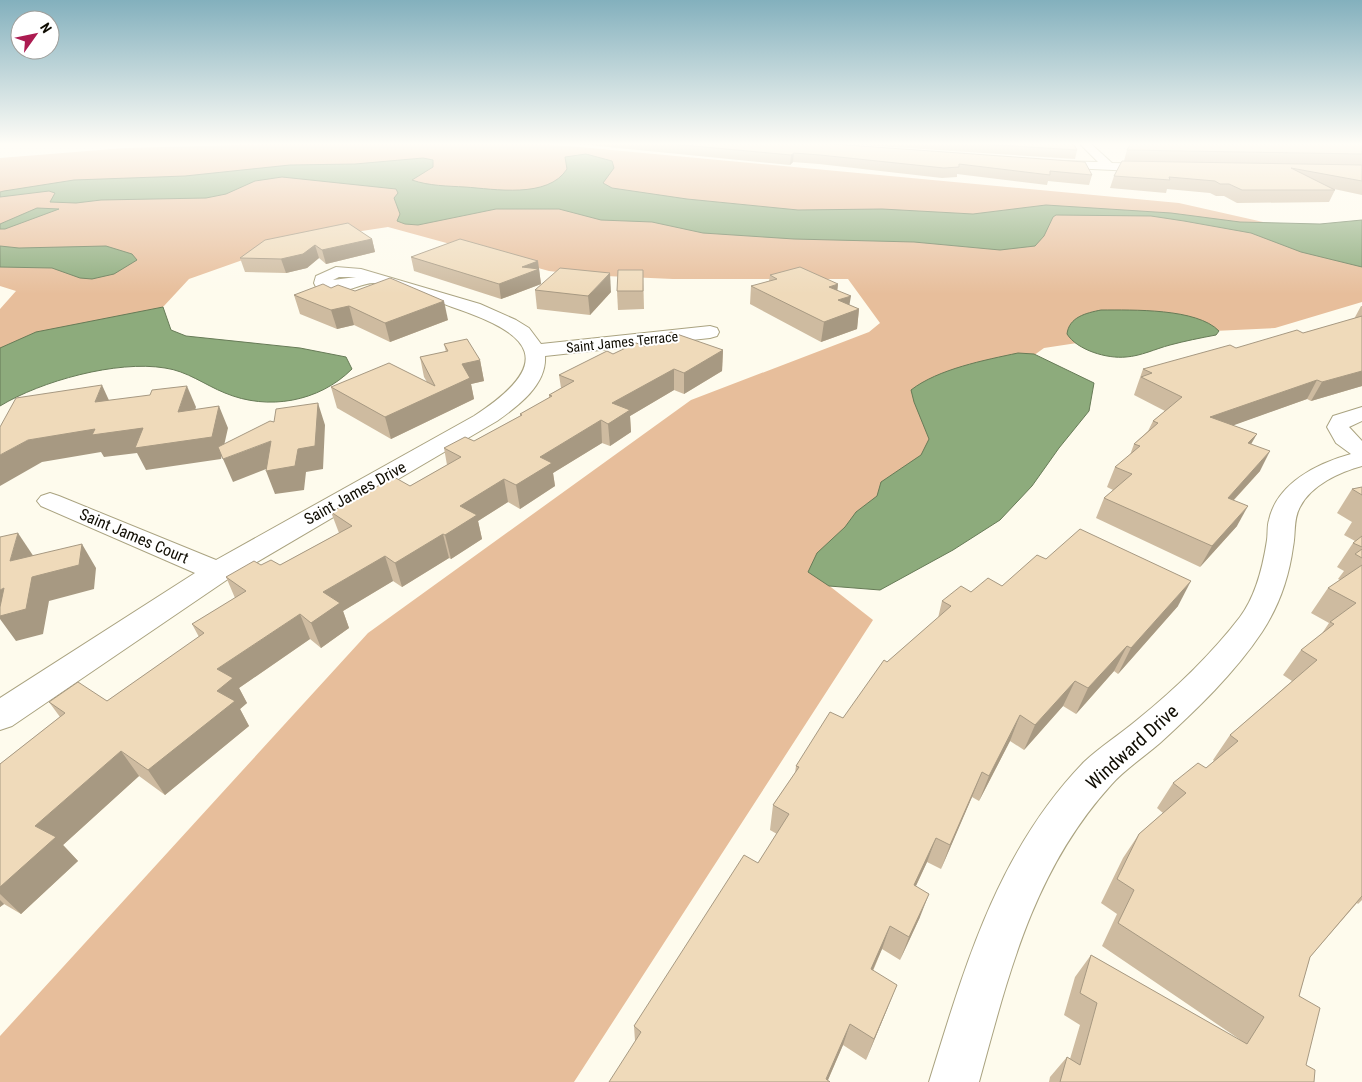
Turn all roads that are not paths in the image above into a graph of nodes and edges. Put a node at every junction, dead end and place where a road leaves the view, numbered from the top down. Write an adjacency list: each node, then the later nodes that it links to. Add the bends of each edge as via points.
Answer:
1 (375, 278): 3 (street, via 509,323 530,341)
2 (710, 332): 3 (street, Saint James Terrace)
3 (534, 351): 8 (street, Saint James Drive, via 531,375 508,402 482,421)
4 (1362, 414): 5 (street, via 1341,421 1338,426 1340,434)
5 (1362, 451)
6 (1362, 459): 10 (street, Windward Drive, via 1323,473 1290,501 1282,519 1281,540 1271,582 1257,616 1242,638 1203,683 1099,772 1056,822 1030,863 996,939)
7 (50, 500): 8 (street, Saint James Court)
8 (218, 572): 9 (street, Saint James Drive)
9 (0, 716)
10 (954, 1082)

